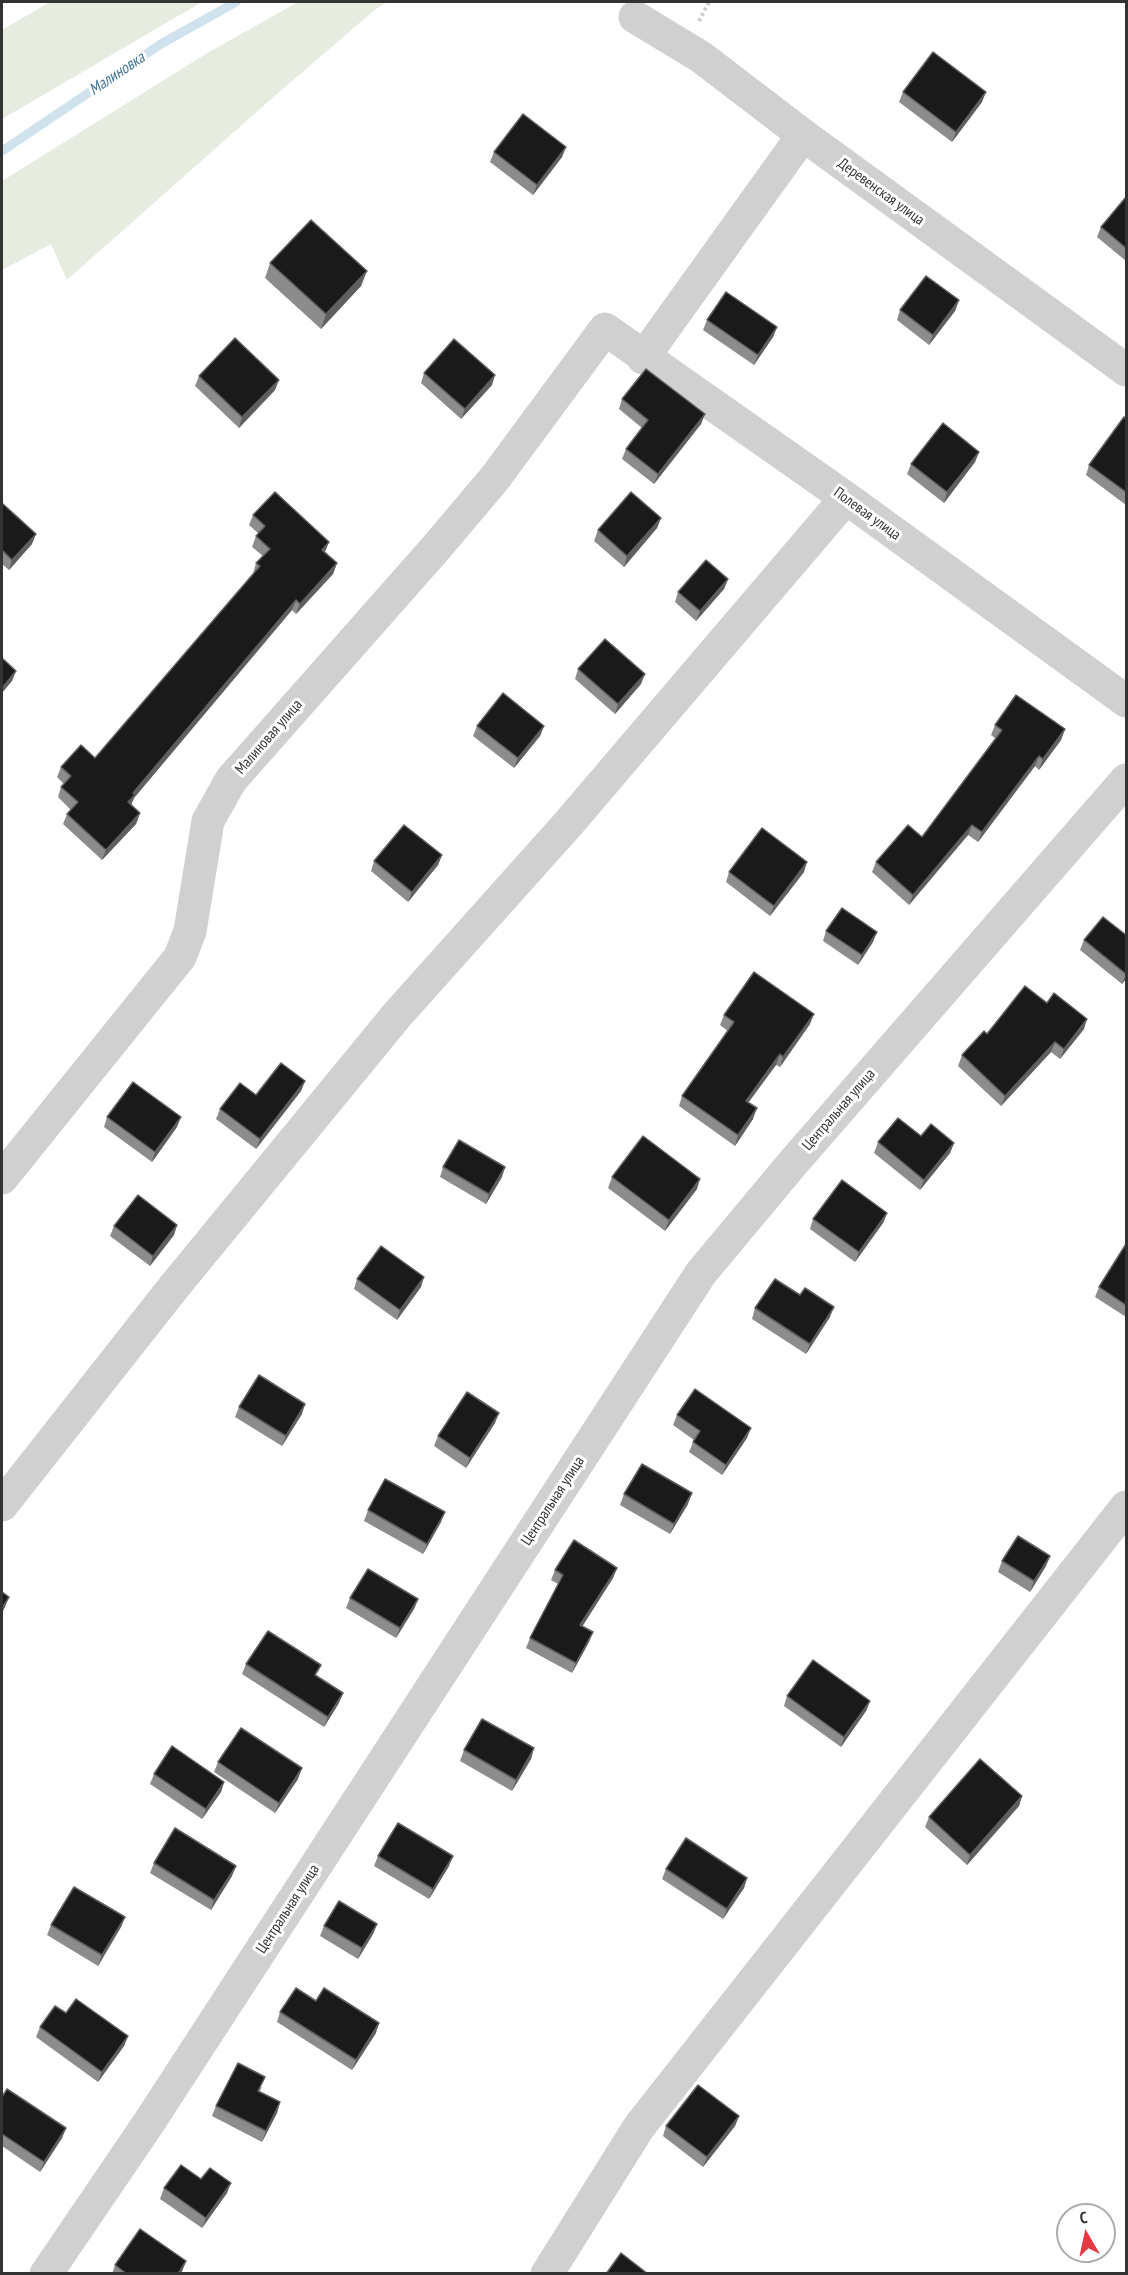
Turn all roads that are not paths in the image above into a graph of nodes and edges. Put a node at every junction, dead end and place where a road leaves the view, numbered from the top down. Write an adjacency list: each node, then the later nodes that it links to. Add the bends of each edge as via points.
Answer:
1 (635, 17): 2 (street, Деревенская улица, via 701,57)
2 (803, 135): 4 (street); 5 (street, Деревенская улица)
3 (604, 329): 4 (street, Полевая улица); 9 (street, Малиновая улица, via 495,478 231,780 208,820 190,931 180,957)
4 (642, 358): 6 (street, Полевая улица)
5 (1126, 370)
6 (846, 498): 7 (street, Полевая улица); 10 (street, via 568,824 397,1016 173,1288)
7 (1126, 701)
8 (1126, 780): 12 (street, Центральная улица, via 701,1273 148,2124)
9 (2, 1178)
10 (2, 1505)
11 (1126, 1507): 13 (street, via 639,2127)
12 (46, 2274)
13 (547, 2274)

